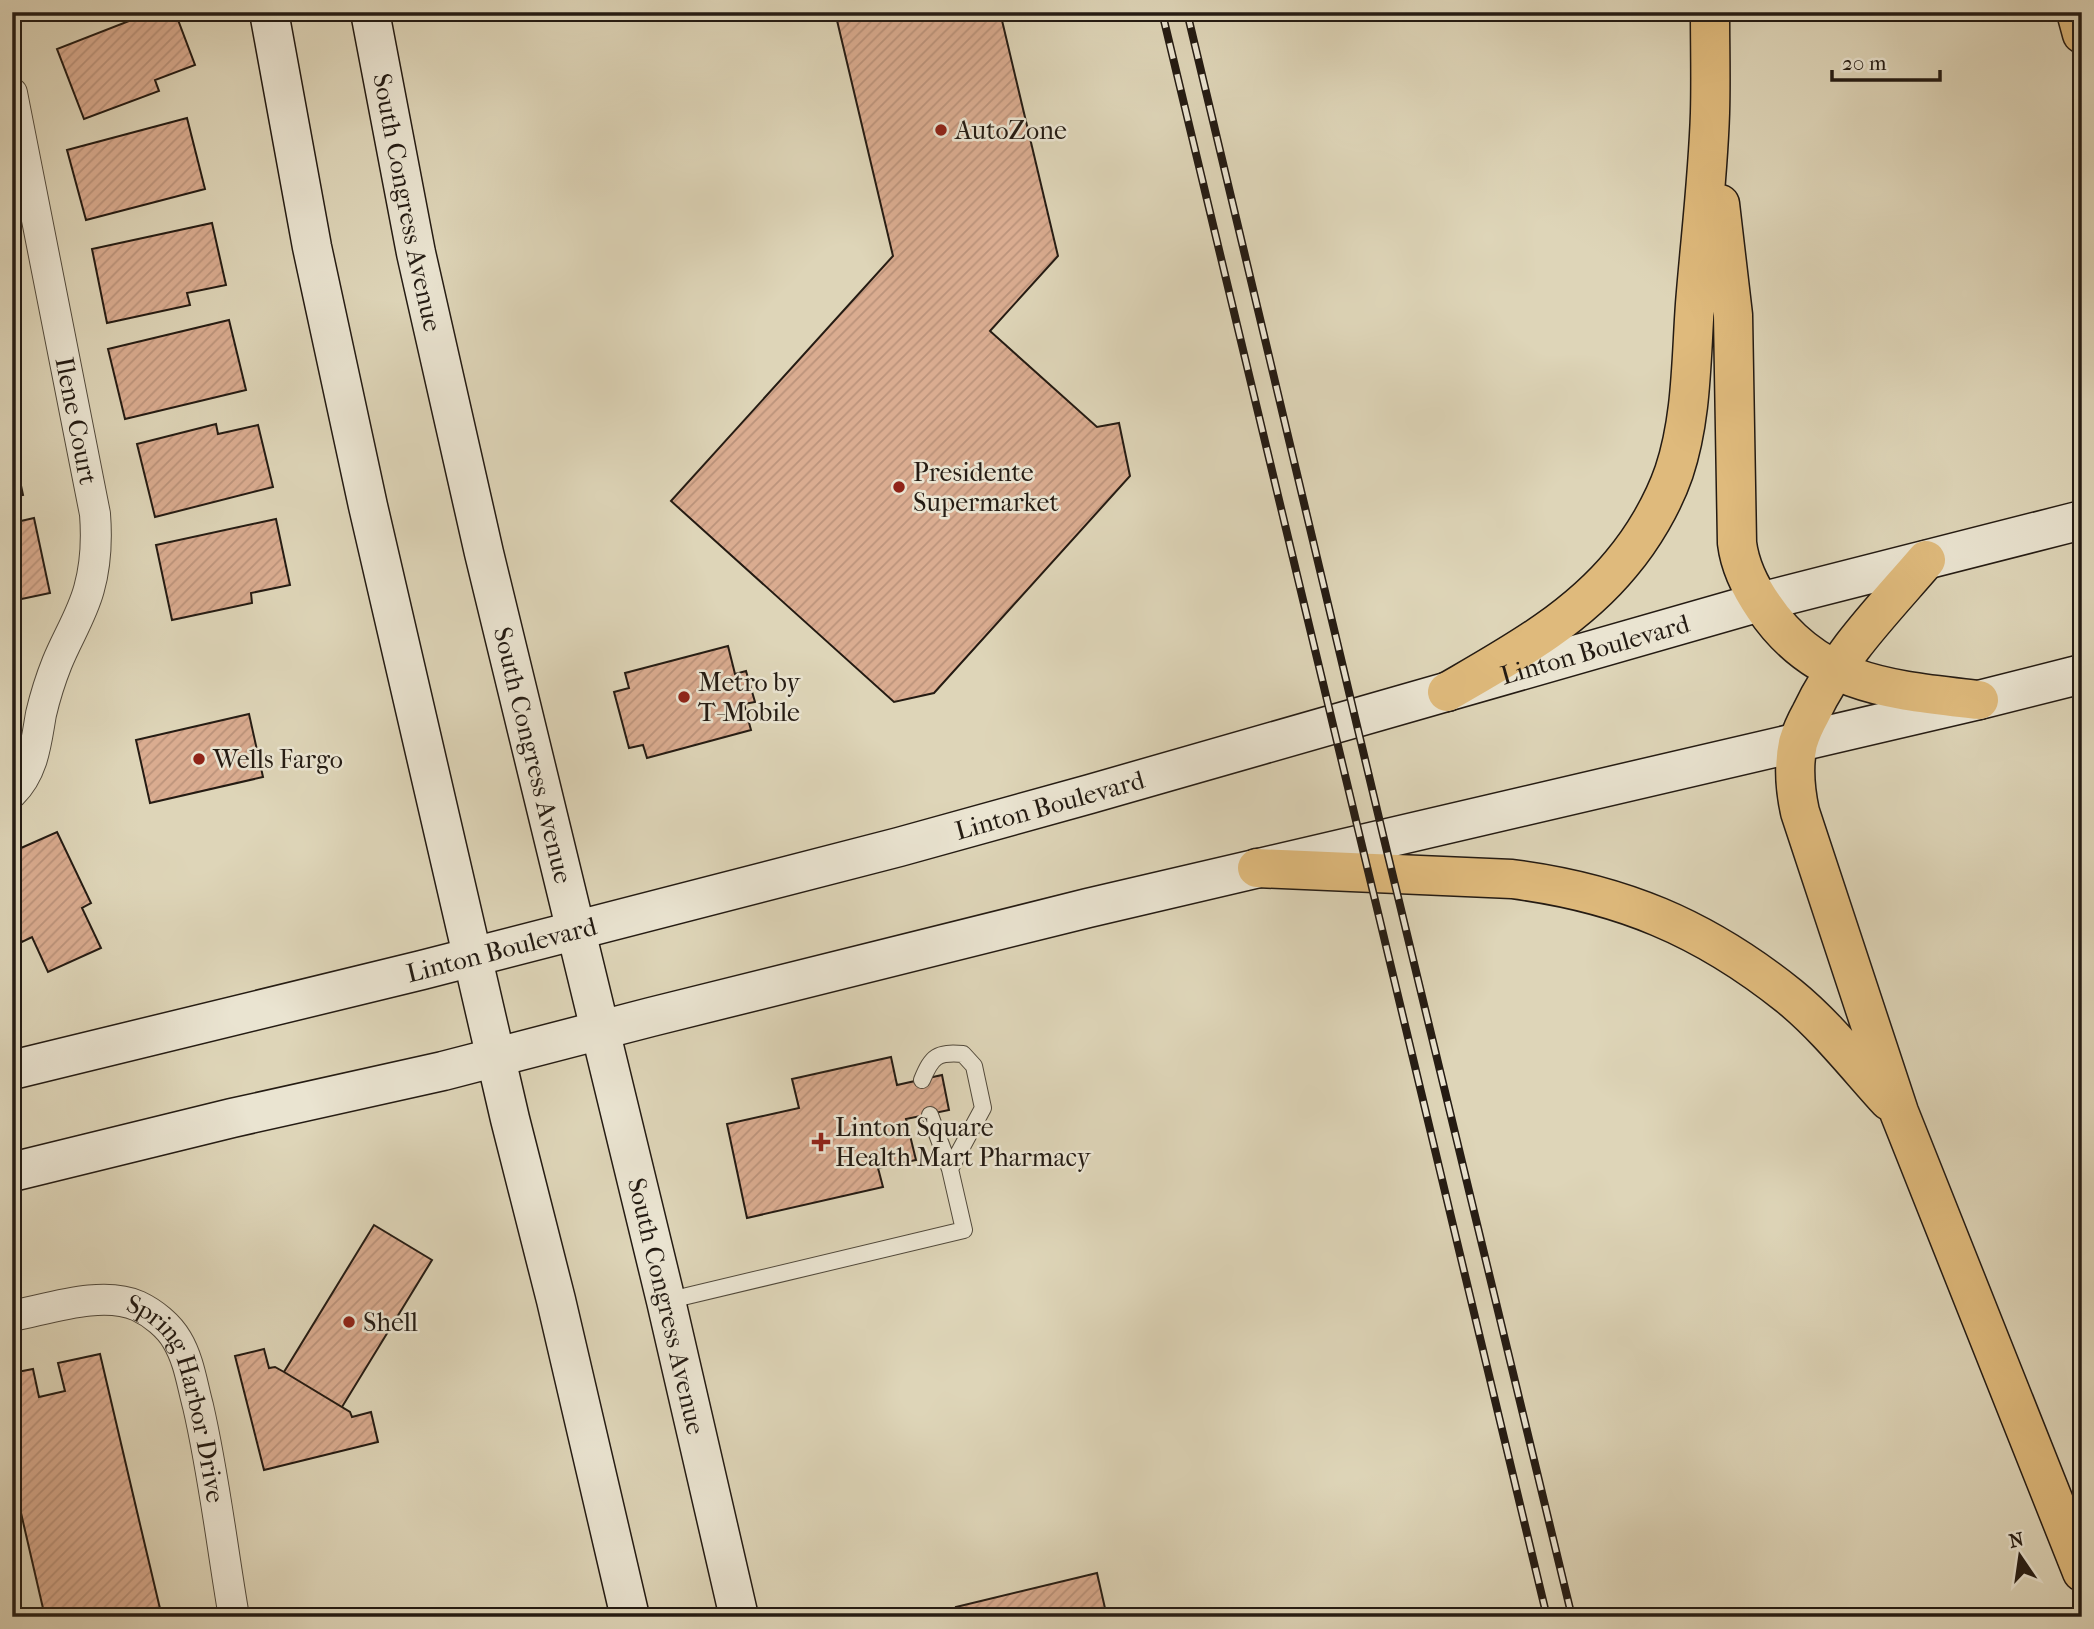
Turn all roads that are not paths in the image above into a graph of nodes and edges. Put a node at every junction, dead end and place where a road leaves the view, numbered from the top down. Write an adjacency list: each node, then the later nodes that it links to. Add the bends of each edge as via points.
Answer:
1 (269, 12): 19 (main road, via 312,247 365,493)
2 (370, 12): 18 (main road, South Congress Avenue, via 415,253)
3 (1710, 12): 7 (highway)
4 (2076, 12): 5 (highway)
5 (2082, 34)
6 (12, 93): 16 (street, Ilene Court, via 97,540 89,590 57,663 30,768)
7 (1710, 115): 10 (highway, via 1733,315 1737,543 1739,558); 13 (highway, via 1689,400 1674,472 1663,498 1622,563 1582,603 1539,638)
8 (2082, 520): 9 (main road, Linton Boulevard)
9 (1926, 560): 10 (main road, Linton Boulevard); 11 (highway)
10 (1760, 602): 11 (highway, via 1777,627); 13 (main road, Linton Boulevard)
11 (1834, 671): 14 (highway, via 1884,687); 15 (highway)
12 (2082, 674): 14 (main road)
13 (1447, 692): 18 (main road, Linton Boulevard, via 993,822)
14 (1979, 700): 15 (main road)
15 (1798, 741): 17 (main road); 24 (highway, via 1795,780 1800,812)
16 (12, 793)
17 (1257, 868): 20 (main road); 24 (highway, via 1512,879 1623,902 1711,942 1791,998)
18 (575, 931): 19 (main road, Linton Boulevard); 20 (main road, South Congress Avenue)
19 (473, 957): 21 (main road); 22 (main road, Linton Boulevard)
20 (599, 1030): 21 (main road); 28 (main road, South Congress Avenue)
21 (496, 1057): 27 (main road); 32 (main road)
22 (12, 1070)
23 (922, 1080): 26 (lane, via 930,1061 945,1053 963,1054 974,1066 983,1108)
24 (1899, 1112): 30 (highway)
25 (930, 1115): 26 (lane)
26 (950, 1169): 28 (lane, via 964,1230)
27 (12, 1172)
28 (666, 1301): 33 (main road, South Congress Avenue)
29 (12, 1317): 31 (street, Spring Harbor Drive, via 111,1299 137,1305 160,1320 177,1340 204,1431)
30 (2082, 1572)
31 (234, 1617)
32 (630, 1617)
33 (739, 1617)

